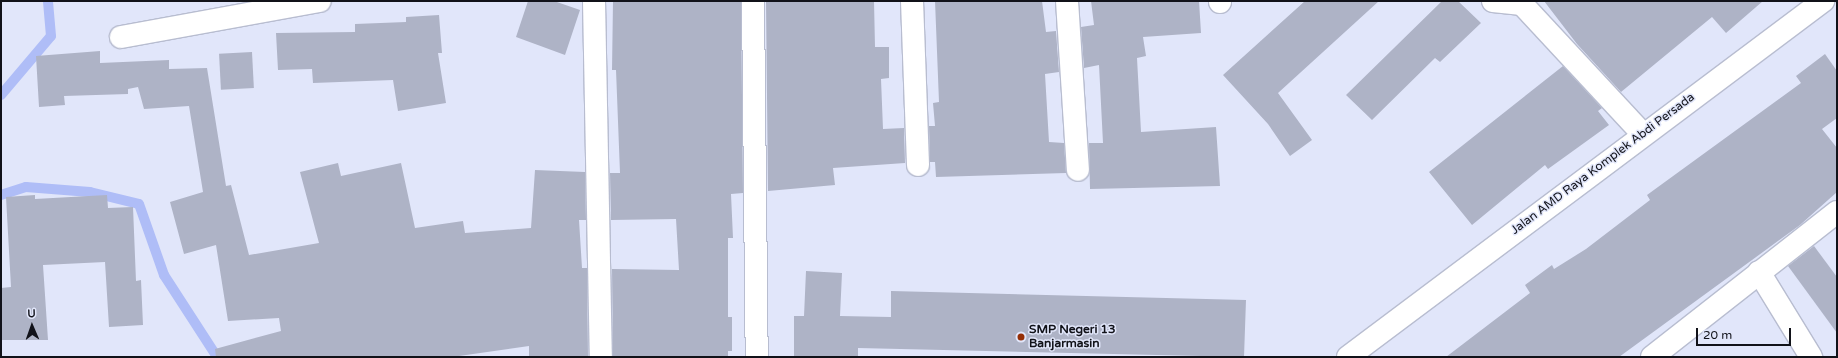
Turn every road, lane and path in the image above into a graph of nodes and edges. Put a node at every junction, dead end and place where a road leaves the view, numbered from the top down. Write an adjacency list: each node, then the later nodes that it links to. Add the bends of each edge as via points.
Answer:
1 (320, 1): 9 (street)
2 (594, 1): 15 (street)
3 (752, 1): 16 (street)
4 (912, 1): 11 (street)
5 (1067, 1): 12 (street)
6 (1493, 1): 8 (street)
7 (1823, 1): 10 (street, Jalan AMD Raya Komplek Abdi Persada)
8 (1524, 3): 10 (street)
9 (121, 37)
10 (1643, 134): 17 (street, Jalan AMD Raya Komplek Abdi Persada)
11 (918, 165)
12 (1078, 170)
13 (1837, 212): 14 (street)
14 (1759, 272): 18 (street); 19 (street)
15 (601, 357)
16 (757, 357)
17 (1348, 357)
18 (1652, 357)
19 (1811, 357)

